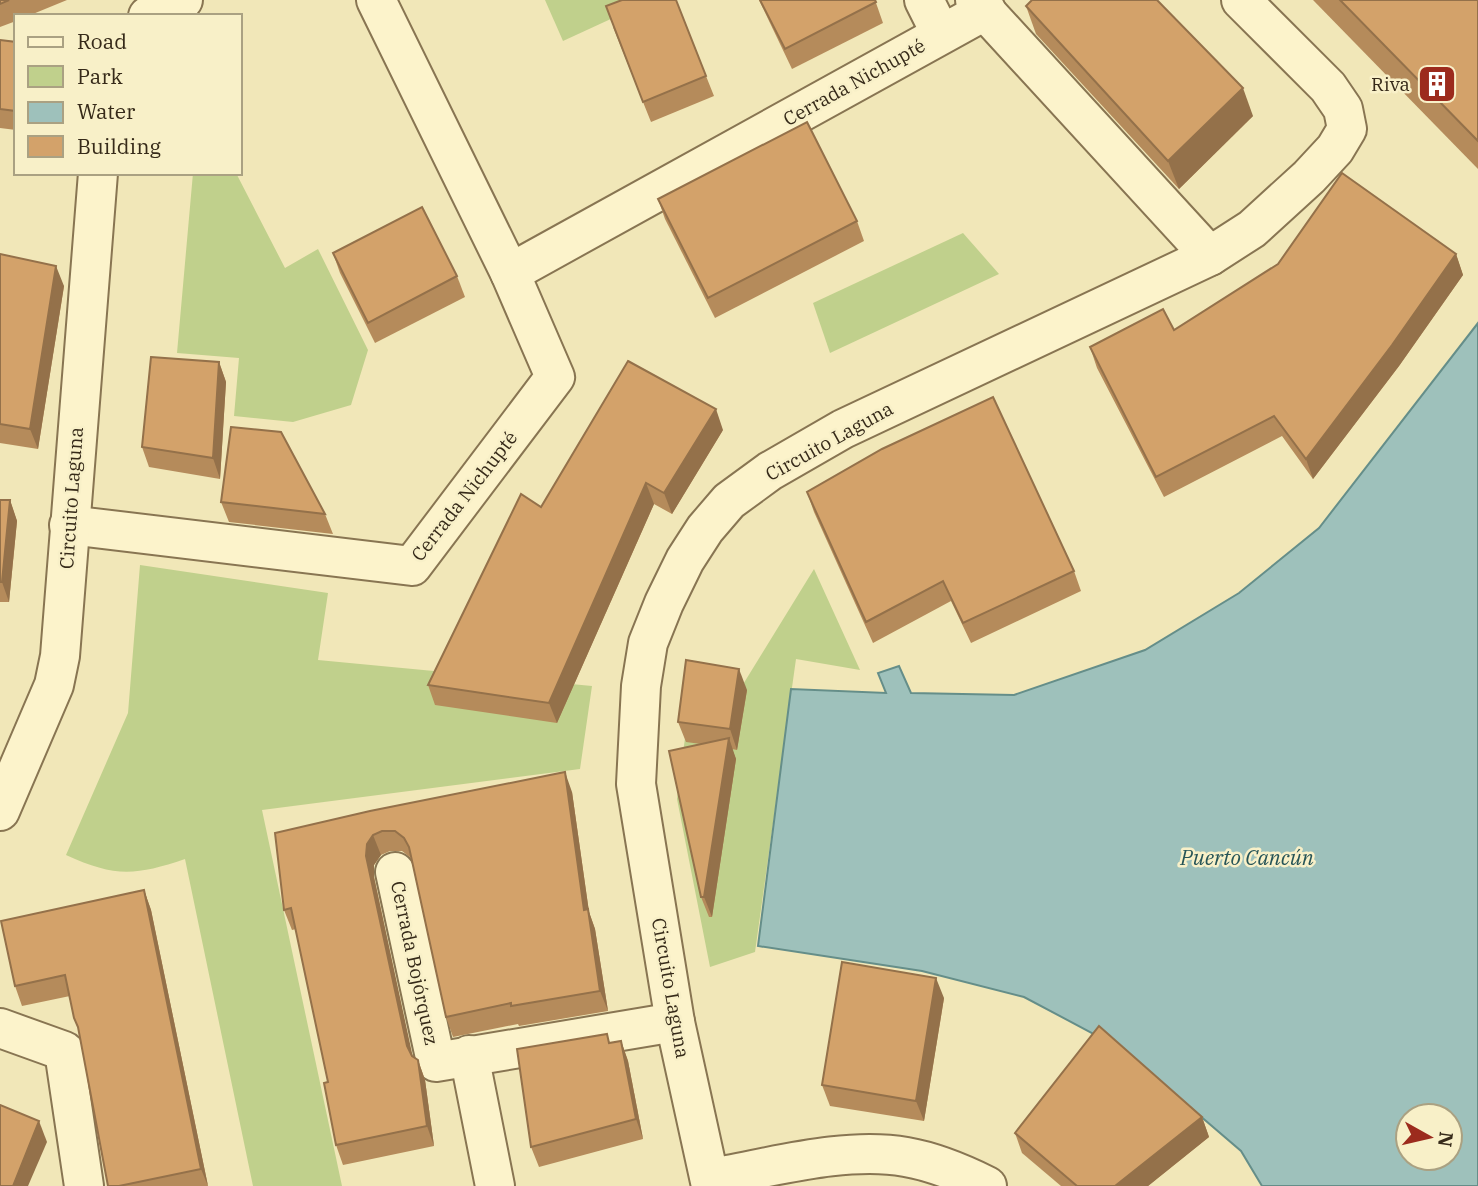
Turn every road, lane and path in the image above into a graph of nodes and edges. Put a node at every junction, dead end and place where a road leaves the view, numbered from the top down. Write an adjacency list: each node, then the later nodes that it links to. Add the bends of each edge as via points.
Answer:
1 (183, 0): 6 (street)
2 (376, 0): 10 (street, Cerrada Nichupté)
3 (924, 0): 7 (street, Cerrada Nichupté)
4 (1241, 0): 9 (street, Circuito Laguna, via 1328,87 1343,109 1346,129 1309,177 1252,229)
5 (980, 5): 7 (street, Cerrada Nichupté); 9 (street, Cerrada Nichupté)
6 (152, 14)
7 (941, 34): 10 (street, Cerrada Nichupté)
8 (98, 175): 11 (street, Circuito Laguna)
9 (1210, 256): 14 (street, Circuito Laguna, via 843,429 770,471 729,501 705,529 685,560 648,643 637,729 636,784)
10 (510, 273): 11 (street, Cerrada Nichupté, via 555,377 412,566)
11 (69, 525): 12 (street, Circuito Laguna, via 54,685)
12 (0, 811)
13 (395, 872): 16 (street, Cerrada Bojórquez, via 436,1062)
14 (676, 1023): 16 (street, Cerrada Bojórquez); 18 (street, Circuito Laguna)
15 (0, 1028): 17 (street, via 64,1051)
16 (469, 1055): 19 (street, Cerrada Bojórquez)
17 (81, 1182)
18 (710, 1182): 20 (street, Circuito Laguna, via 847,1154 872,1154 936,1164)
19 (495, 1186)
20 (987, 1186)

